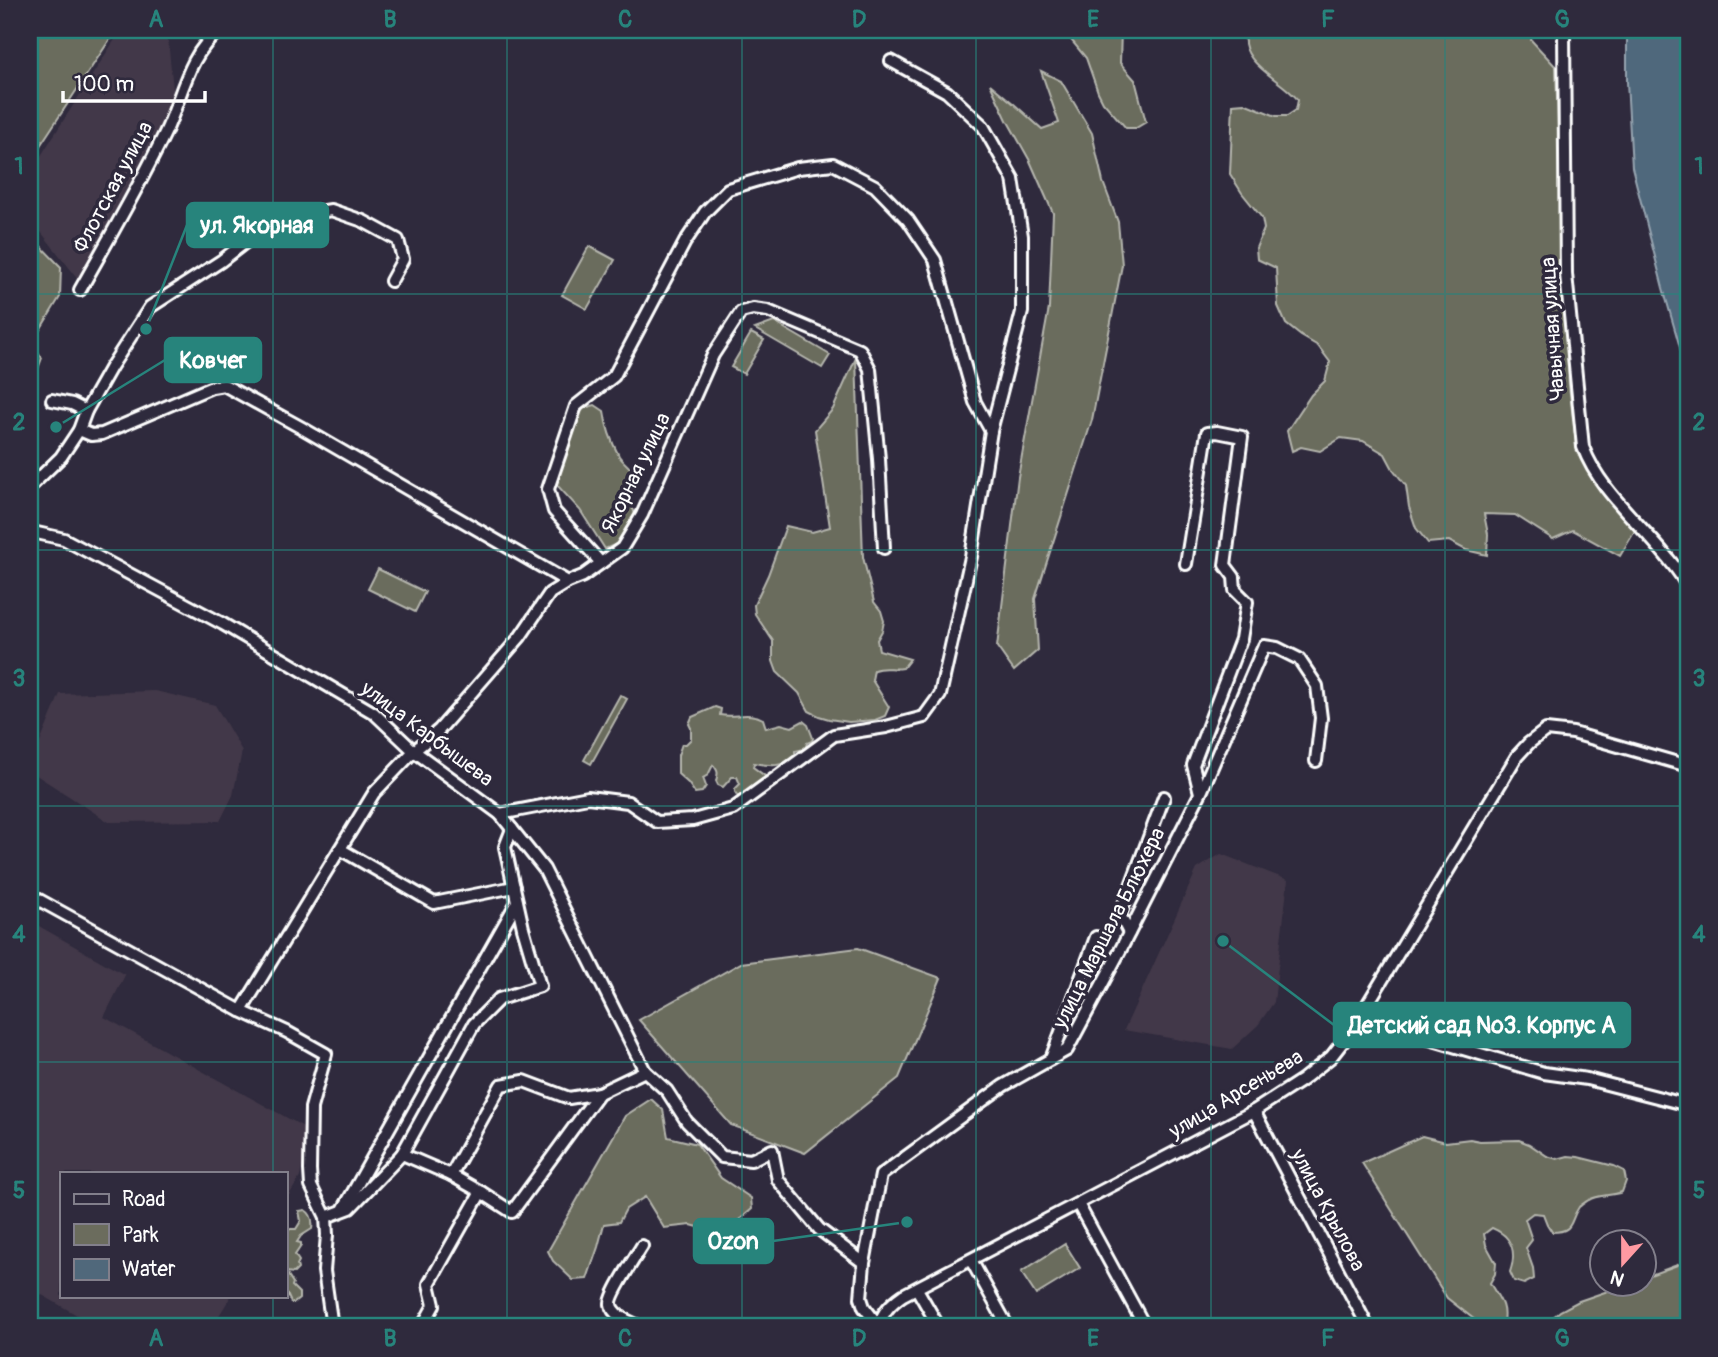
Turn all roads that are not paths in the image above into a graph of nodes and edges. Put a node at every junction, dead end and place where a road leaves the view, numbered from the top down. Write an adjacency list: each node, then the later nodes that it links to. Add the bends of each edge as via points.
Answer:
1 (220, 30): 5 (street, Флотская улица, via 196,55 166,131)
2 (1564, 30): 16 (street, Чавычная улица, via 1566,274 1583,447 1588,462 1613,496)
3 (891, 61): 9 (street, via 947,92 983,126 1013,178 1022,236 1023,312)
4 (391, 281): 7 (street, via 403,259 398,240 363,221 331,210 271,227 150,307)
5 (80, 290)
6 (52, 400): 7 (street)
7 (86, 411): 8 (street)
8 (79, 430): 10 (street, via 61,457); 15 (street, via 102,434 224,385)
9 (991, 431): 13 (street, via 975,402 935,260 908,220 876,186 833,164 798,168 728,189 685,242 614,376 576,406 548,489 554,510); 22 (street, via 971,557 940,695 924,717 834,735 733,809 693,820 657,822 628,802 589,797)
10 (30, 487)
11 (30, 534): 17 (street, улица Карбышева, via 64,539 223,624 374,713)
12 (884, 548): 13 (street, Якорная улица, via 870,369 860,350 753,309 741,312 713,355 642,515 622,548)
13 (601, 563): 15 (street, Якорная улица)
14 (1186, 564): 20 (street, via 1207,433 1242,437 1225,565 1234,577 1235,590 1247,602 1241,639 1193,765)
15 (568, 582): 17 (street, Якорная улица, via 550,593 520,637 439,730)
16 (1688, 588)
17 (414, 751): 22 (street, улица Карбышева); 24 (street, Якорная улица, via 374,793)
18 (1316, 761): 20 (street, улица Маршала Блюхера, via 1321,718 1317,686 1299,659 1264,646)
19 (1688, 766): 31 (street, улица Арсеньева, via 1556,730 1546,730 1528,743)
20 (1200, 793): 28 (street, улица Маршала Блюхера)
21 (1164, 797): 28 (street, via 1120,915)
22 (500, 814): 23 (street, улица Карбышева)
23 (512, 829): 25 (street, via 505,847); 33 (street, улица Карбышева, via 544,869)
24 (340, 849): 25 (street, via 434,903); 30 (street, Якорная улица)
25 (514, 887): 27 (street)
26 (30, 895): 30 (street)
27 (517, 902): 37 (street, via 540,986 499,999 474,1024); 41 (street)
28 (1129, 933): 32 (street, улица Маршала Блюхера, via 1067,1051)
29 (1096, 937): 32 (street)
30 (241, 1011): 42 (street, via 326,1054 309,1121 311,1186)
31 (1352, 1030): 35 (street, via 1406,1032 1544,1073); 36 (street, улица Арсеньева, via 1331,1057)
32 (1051, 1059): 45 (street, улица Маршала Блюхера, via 1003,1086 881,1175)
33 (645, 1071): 34 (street); 45 (street, улица Карбышева, via 722,1157 751,1160 772,1150 778,1180 819,1229)
34 (599, 1093): 38 (street, via 569,1098 524,1082 501,1084); 39 (street, via 512,1212)
35 (1688, 1105)
36 (1254, 1111): 40 (street, улица Арсеньева); 54 (street, улица Крылова)
37 (402, 1154): 38 (street); 41 (street)
38 (451, 1175): 39 (street)
39 (481, 1192): 49 (street, via 429,1284 434,1305)
40 (1078, 1204): 44 (street, улица Арсеньева); 53 (street)
41 (343, 1210): 42 (street)
42 (326, 1217): 48 (street, via 324,1271)
43 (642, 1246): 50 (street, via 611,1302 618,1315)
44 (971, 1260): 46 (street, улица Арсеньева); 52 (street)
45 (864, 1263): 47 (street, улица Маршала Блюхера, via 860,1298)
46 (917, 1289): 47 (street, улица Арсеньева, via 891,1303); 51 (street)
47 (878, 1326)
48 (332, 1327)
49 (422, 1327)
50 (641, 1327)
51 (939, 1327)
52 (1008, 1327)
53 (1145, 1327)
54 (1368, 1327)

